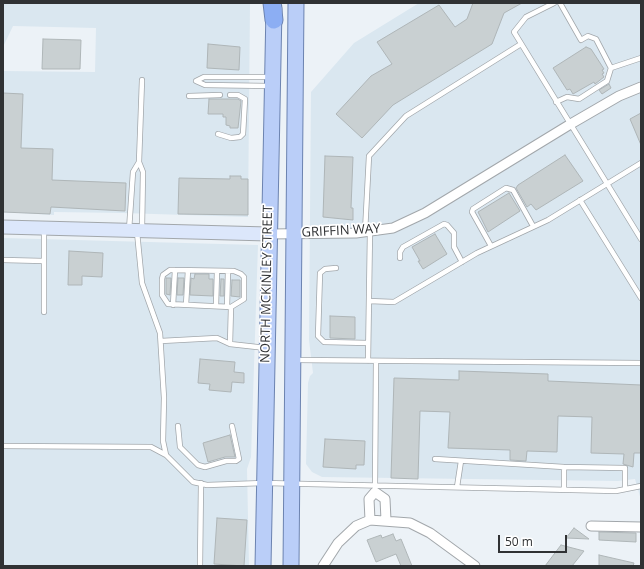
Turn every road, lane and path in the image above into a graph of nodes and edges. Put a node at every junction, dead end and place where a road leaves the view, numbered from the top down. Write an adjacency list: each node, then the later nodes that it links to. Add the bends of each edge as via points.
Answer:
1 (273, 3): 5 (highway)
2 (296, 3): 28 (main road, NORTH MCKINLEY STREET)
3 (554, 3): 6 (lane, via 526,17 514,32)
4 (560, 3): 8 (lane, via 581,40 588,36 596,39)
5 (274, 20): 10 (main road, NORTH MCKINLEY STREET)
6 (521, 44): 15 (lane); 26 (lane, via 406,116 369,156)
7 (641, 58): 8 (lane)
8 (611, 68): 15 (lane, via 607,81 579,99 567,97)
9 (142, 80): 18 (lane)
10 (272, 81): 10 (lane, via 204,77 196,81 205,85); 27 (main road, NORTH MCKINLEY STREET)
11 (641, 87): 16 (street, GRIFFIN WAY, via 619,96)
12 (220, 95): 14 (lane)
13 (230, 95): 17 (lane, via 245,98 244,134 240,138 231,138)
14 (190, 96)
15 (556, 102): 16 (lane)
16 (569, 125): 20 (lane); 26 (street, GRIFFIN WAY, via 425,213 393,228)
17 (218, 134)
18 (139, 162): 25 (lane, via 143,172); 25 (lane, via 133,172)
19 (641, 163): 20 (lane)
20 (606, 184): 21 (lane); 29 (lane)
21 (580, 200): 22 (lane, via 548,220); 40 (lane)
22 (533, 226): 30 (lane); 30 (lane, via 513,190 506,188 472,212)
23 (3, 227): 24 (street, GRIFFIN WAY)
24 (44, 228): 25 (street, GRIFFIN WAY); 33 (lane)
25 (136, 231): 27 (street, GRIFFIN WAY); 47 (lane, via 142,283 154,312)
26 (367, 232): 28 (street, GRIFFIN WAY); 41 (lane)
27 (268, 234): 28 (street, GRIFFIN WAY); 50 (main road, NORTH MCKINLEY STREET)
28 (295, 234): 51 (main road, NORTH MCKINLEY STREET)
29 (641, 239)
30 (491, 246): 34 (lane)
31 (400, 258): 34 (lane, via 403,247 444,224 454,233 454,247)
32 (3, 260): 33 (lane)
33 (44, 261): 46 (lane)
34 (462, 262): 41 (lane, via 394,302)
35 (336, 268): 48 (lane, via 324,269 320,273 318,336 324,342)
36 (175, 270): 37 (lane); 42 (lane); 42 (lane, via 170,270 162,279 164,301)
37 (188, 270): 38 (lane); 43 (lane)
38 (217, 271): 39 (lane); 44 (lane)
39 (228, 271): 45 (lane); 45 (lane, via 234,271 244,277 244,299)
40 (641, 296)
41 (369, 301): 48 (lane)
42 (173, 304): 43 (lane)
43 (186, 305): 44 (lane)
44 (216, 306): 45 (lane)
45 (229, 307): 49 (lane)
46 (44, 312)
47 (161, 341): 49 (lane, via 217,338); 58 (lane, via 163,441)
48 (368, 343): 52 (lane)
49 (230, 344): 50 (lane)
50 (266, 348): 63 (main road, NORTH MCKINLEY STREET)
51 (293, 360): 52 (lane); 64 (main road, NORTH MCKINLEY STREET)
52 (368, 361): 53 (lane)
53 (376, 361): 54 (lane); 67 (lane)
54 (641, 363)
55 (178, 426): 56 (lane, via 180,447 198,465 205,467 239,459)
56 (232, 426)
57 (3, 446): 58 (lane, via 151,448)
58 (166, 455): 62 (lane, via 194,482)
59 (435, 459): 60 (lane)
60 (461, 461): 61 (lane); 66 (lane)
61 (564, 467): 68 (lane, via 624,468); 69 (lane)
62 (201, 483): 63 (lane); 74 (lane)
63 (264, 483): 64 (lane); 75 (main road, NORTH MCKINLEY STREET)
64 (292, 485): 67 (lane); 76 (main road, NORTH MCKINLEY STREET)
65 (641, 486): 68 (lane)
66 (457, 487): 67 (lane); 69 (lane)
67 (375, 489): 70 (street, via 369,499); 71 (street, via 385,498)
68 (625, 489): 69 (lane)
69 (564, 490)
70 (370, 520): 71 (street); 77 (street, via 356,526 346,535 333,549)
71 (386, 520): 78 (street, via 410,523 430,533)
72 (591, 526): 73 (street)
73 (641, 527)
74 (200, 566)
75 (263, 566)
76 (291, 566)
77 (323, 566)
78 (475, 566)

